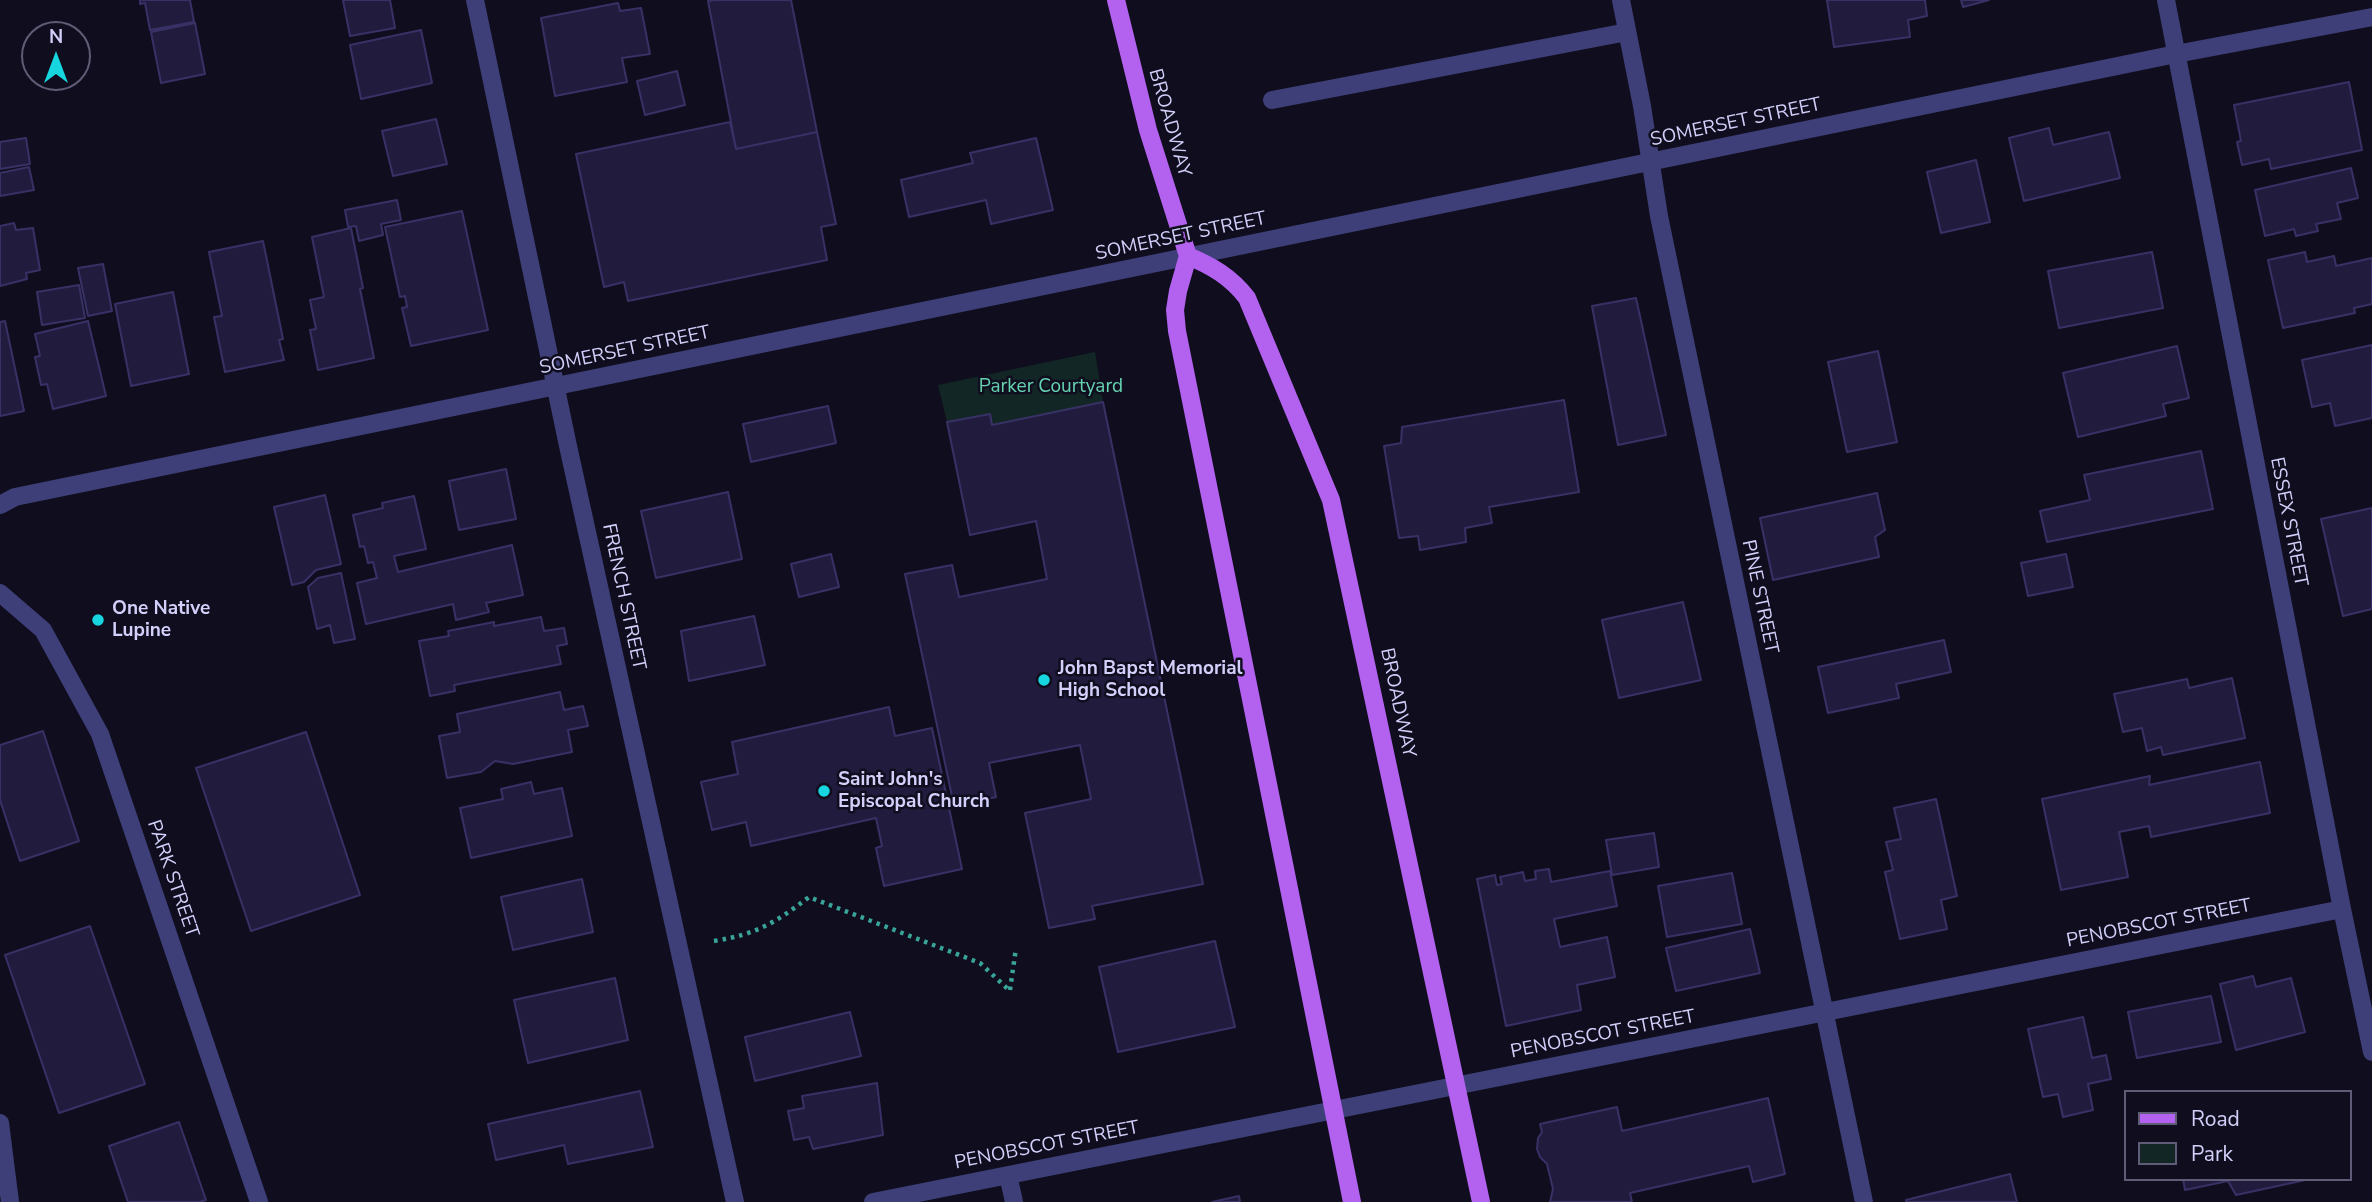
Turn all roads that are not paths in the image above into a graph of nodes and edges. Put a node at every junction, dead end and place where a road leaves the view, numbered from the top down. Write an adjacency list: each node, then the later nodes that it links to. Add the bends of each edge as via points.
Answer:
1 (475, 0): 11 (street, FRENCH STREET)
2 (1116, 0): 10 (main road, BROADWAY, via 1148,130)
3 (1621, 0): 6 (street, PINE STREET)
4 (2166, 0): 7 (street, ESSEX STREET)
5 (2372, 17): 7 (street, SOMERSET STREET)
6 (1627, 32): 8 (street); 9 (street, PINE STREET)
7 (2176, 54): 9 (street, SOMERSET STREET); 14 (street, ESSEX STREET)
8 (1272, 100)
9 (1650, 162): 10 (street, SOMERSET STREET); 15 (street, PINE STREET)
10 (1188, 256): 11 (street, SOMERSET STREET); 17 (main road, BROADWAY, via 1224,274 1247,298 1331,500); 18 (main road, via 1175,310 1177,331)
11 (555, 386): 12 (street, SOMERSET STREET, via 15,497); 24 (street, FRENCH STREET)
12 (0, 505)
13 (0, 596): 23 (street, PARK STREET, via 43,630 100,734)
14 (2342, 909): 15 (street, PENOBSCOT STREET); 16 (street, ESSEX STREET)
15 (1824, 1012): 17 (street, PENOBSCOT STREET); 29 (street, PINE STREET)
16 (2372, 1052)
17 (1457, 1086): 18 (street, PENOBSCOT STREET); 28 (main road, BROADWAY)
18 (1333, 1110): 20 (street, PENOBSCOT STREET); 27 (main road)
19 (0, 1123): 22 (street)
20 (1008, 1175): 21 (street, PENOBSCOT STREET); 26 (street)
21 (930, 1196): 25 (street, PENOBSCOT STREET)
22 (10, 1202)
23 (259, 1202)
24 (735, 1202)
25 (873, 1202)
26 (1014, 1202)
27 (1352, 1202)
28 (1481, 1202)
29 (1864, 1202)

